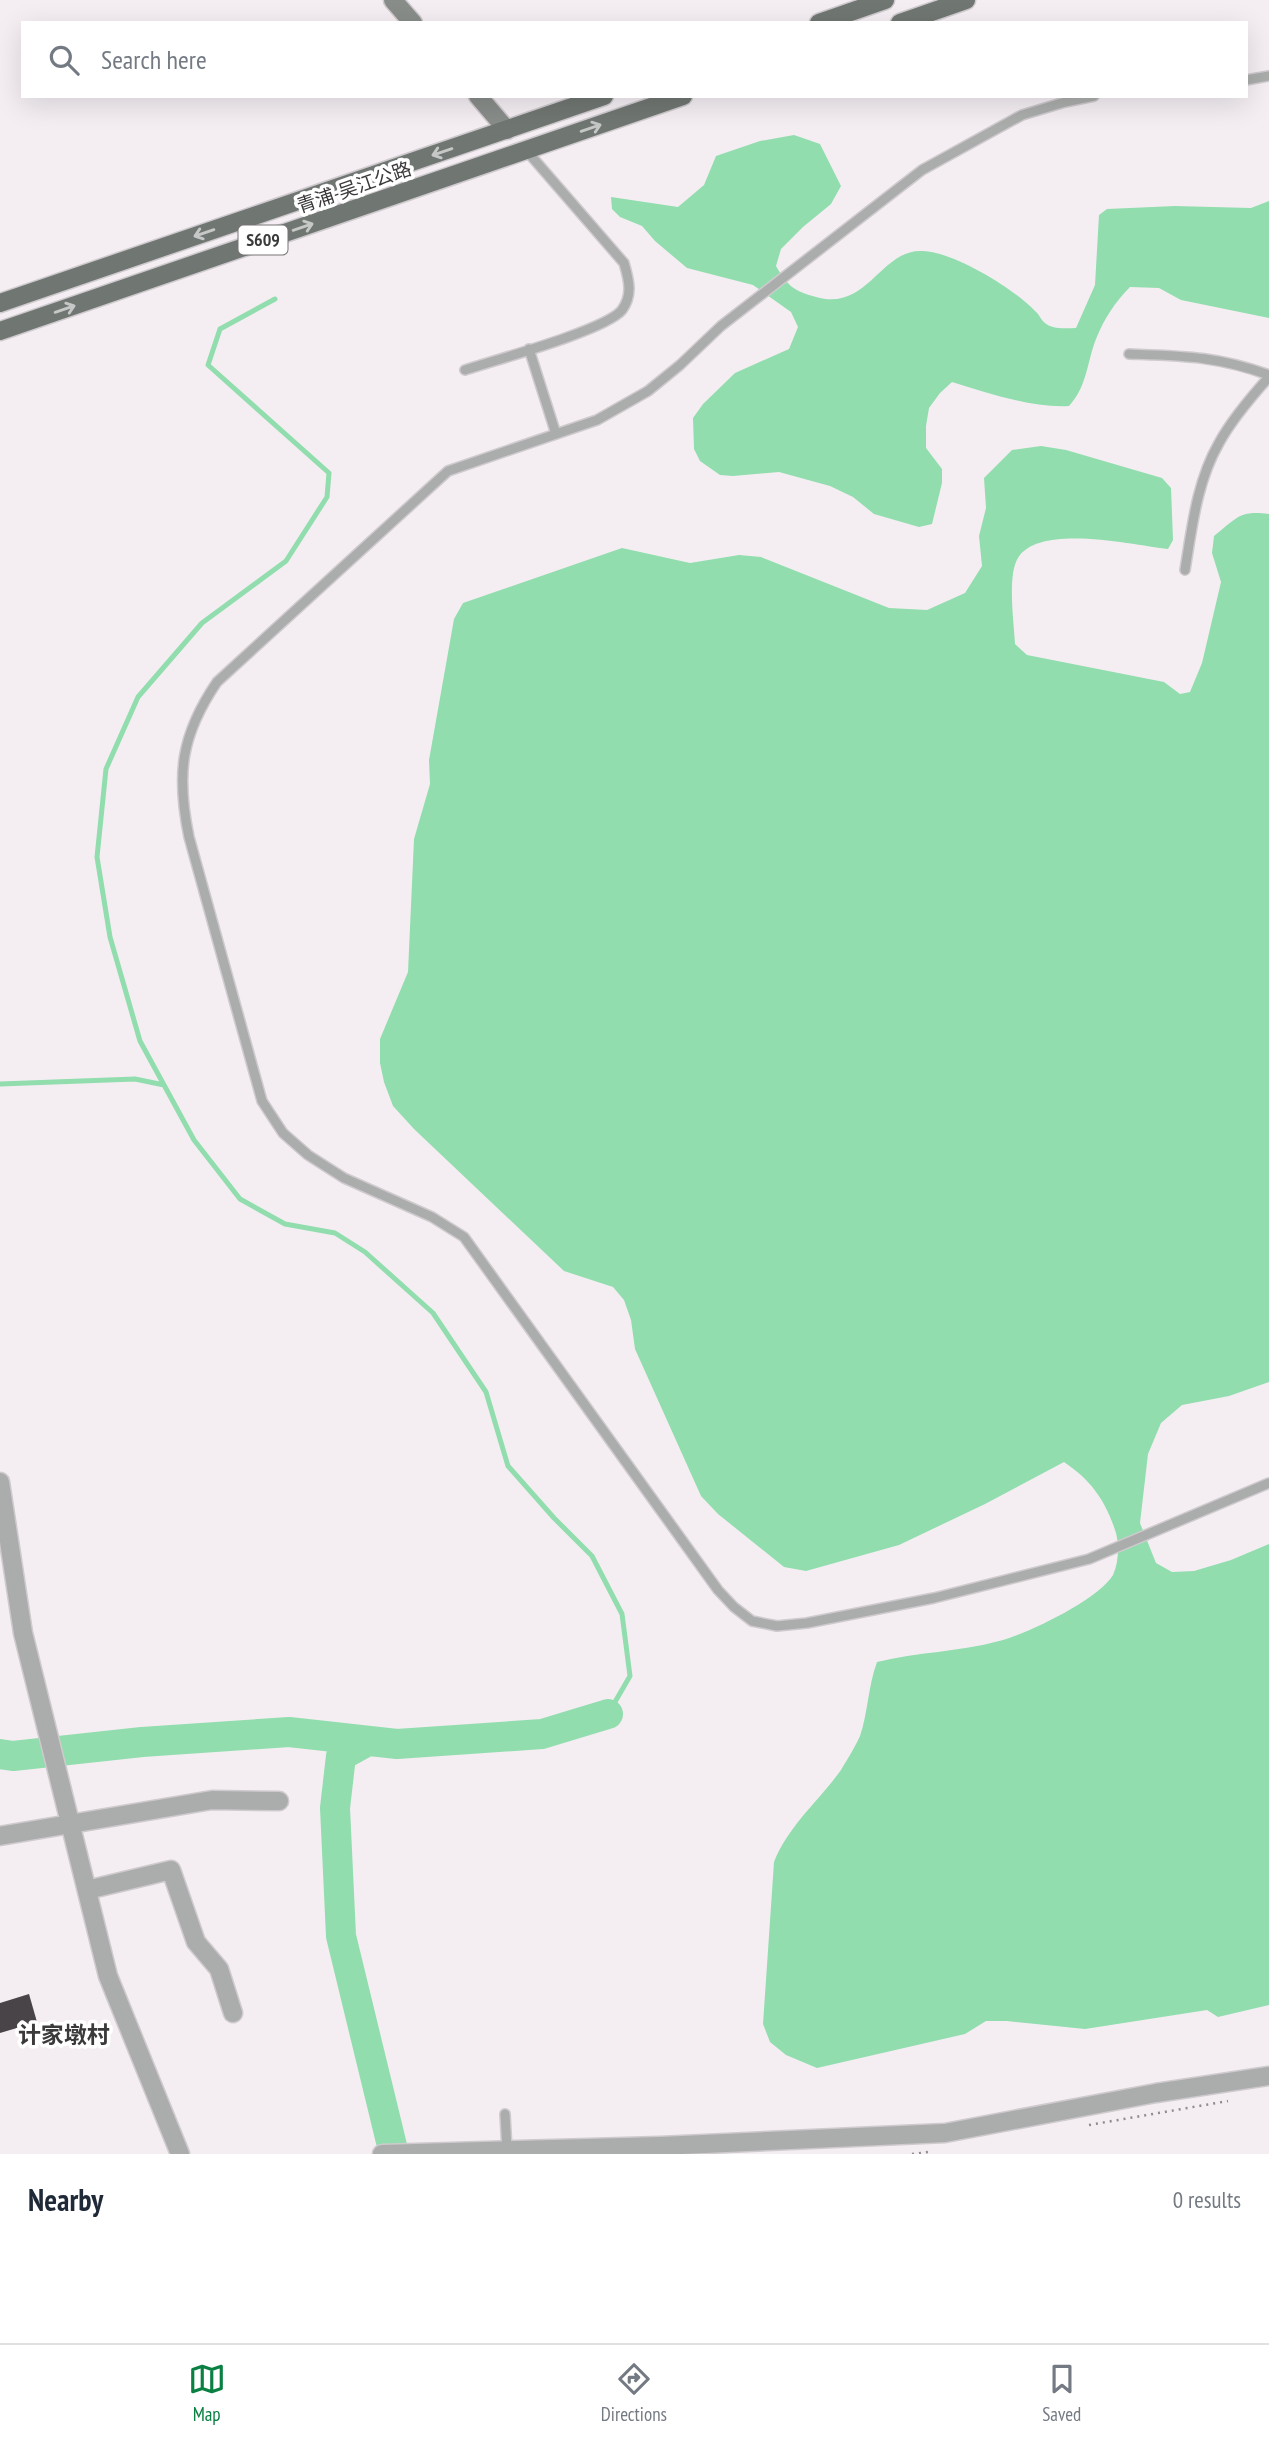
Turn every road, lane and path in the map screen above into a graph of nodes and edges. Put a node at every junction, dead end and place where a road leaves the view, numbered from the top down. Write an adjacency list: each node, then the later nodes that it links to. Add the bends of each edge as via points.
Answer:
1 (393, 0): 4 (main road)
2 (886, 0): 5 (main road)
3 (967, 0): 6 (main road)
4 (411, 21)
5 (825, 21)
6 (906, 21)
7 (1269, 76): 8 (lane)
8 (1248, 80)
9 (480, 98): 13 (main road)
10 (598, 98): 13 (main road, 青浦-吴江公路 / S609)
11 (677, 98): 14 (main road, 青浦-吴江公路 / S609, one-way to 11)
12 (1084, 98): 21 (lane, via 1022,115 922,170 721,326 648,391 597,420)
13 (507, 130): 14 (main road); 15 (main road, 青浦-吴江公路 / S609, one-way to 15)
14 (526, 150): 16 (main road, 青浦-吴江公路 / S609, one-way to 14); 17 (lane, via 624,263 630,282 620,312 598,326)
15 (0, 303)
16 (0, 331)
17 (529, 349): 19 (lane); 21 (lane)
18 (1129, 354): 20 (lane, via 1223,360)
19 (464, 370)
20 (1269, 376): 22 (lane, via 1219,443 1204,475)
21 (556, 434): 24 (lane, via 448,471 217,682 192,726 182,770 189,837 262,1101 283,1133 344,1178 432,1217 464,1237 718,1590 752,1621 777,1626 807,1623 934,1598 1089,1559)
22 (1185, 570)
23 (0, 1482): 26 (street, via 23,1633)
24 (1269, 1483)
25 (279, 1801): 26 (street, via 212,1800)
26 (71, 1824): 27 (street); 28 (street)
27 (0, 1836)
28 (87, 1891): 29 (street, via 171,1870 196,1942 219,1969); 33 (street, via 108,1976)
29 (233, 2013)
30 (1269, 2076): 32 (street, via 945,2133)
31 (505, 2114): 32 (lane)
32 (507, 2150): 34 (street)
33 (180, 2154)
34 (382, 2154)

